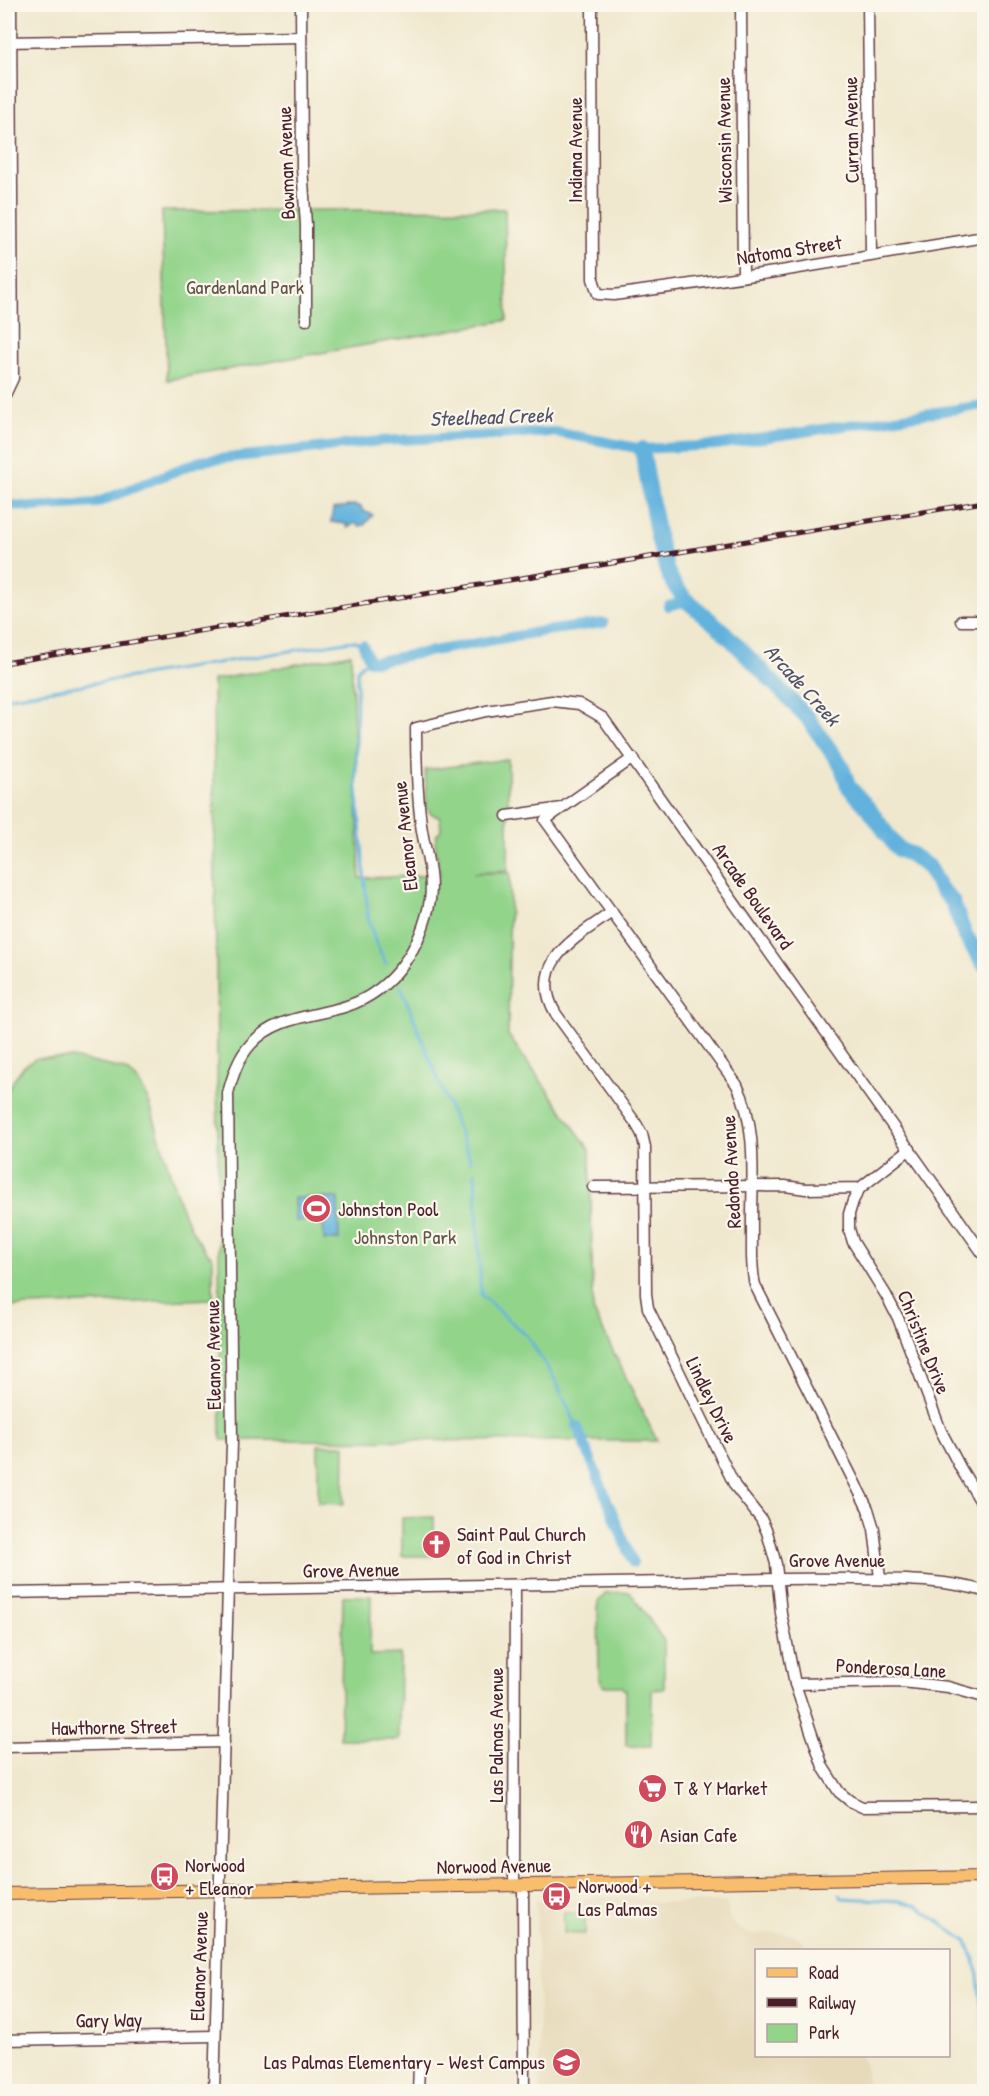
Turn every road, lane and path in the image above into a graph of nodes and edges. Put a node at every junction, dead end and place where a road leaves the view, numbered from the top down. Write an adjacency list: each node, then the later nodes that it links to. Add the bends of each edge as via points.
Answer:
1 (11, 4): 7 (street)
2 (301, 4): 6 (street, Bowman Avenue)
3 (592, 4): 11 (street, Indiana Avenue, via 593,279)
4 (741, 4): 10 (street, Wisconsin Avenue)
5 (868, 4): 9 (street, Curran Avenue)
6 (301, 37): 7 (street); 12 (street, Bowman Avenue)
7 (8, 41): 13 (street)
8 (984, 237): 9 (street, Natoma Street)
9 (871, 255): 10 (street, Natoma Street)
10 (743, 276): 11 (street, Natoma Street)
11 (598, 294)
12 (306, 320)
13 (9, 379): 14 (street)
14 (5, 395)
15 (961, 621): 16 (street)
16 (984, 621)
17 (416, 728): 18 (street, Arcade Boulevard, via 486,711 566,701 603,718); 32 (street, Eleanor Avenue, via 416,782 431,898 412,952 373,993 348,1006 273,1027 246,1051 228,1093 232,1442)
18 (633, 758): 19 (street); 22 (street, Arcade Boulevard)
19 (562, 808): 20 (street); 21 (street, Redondo Avenue, via 545,820)
20 (507, 816)
21 (612, 912): 23 (street, Redondo Avenue, via 740,1091 750,1125); 25 (street, Lindley Drive, via 558,953 549,972 548,994 556,1014 639,1128 645,1148)
22 (910, 1149): 26 (street); 27 (street, Arcade Boulevard)
23 (751, 1186): 25 (street); 26 (street); 30 (street, Redondo Avenue, via 755,1285 868,1509)
24 (593, 1187): 25 (street)
25 (645, 1187): 29 (street, Lindley Drive, via 646,1294 650,1315 735,1486 761,1519 772,1546)
26 (860, 1188): 28 (street, Christine Drive, via 849,1214 853,1242 890,1302 941,1431)
27 (984, 1255)
28 (984, 1507)
29 (777, 1578): 30 (street, Grove Avenue); 31 (street, Grove Avenue); 35 (street, Lindley Drive)
30 (880, 1578): 33 (street, Grove Avenue, via 945,1582)
31 (515, 1585): 32 (street, Grove Avenue); 41 (street, Las Palmas Avenue)
32 (228, 1590): 34 (street, Grove Avenue); 37 (street, Eleanor Avenue)
33 (984, 1591)
34 (4, 1593)
35 (795, 1684): 36 (street, Ponderosa Lane, via 921,1683); 39 (street, Lindley Drive, via 823,1767 850,1802 869,1808)
36 (984, 1697)
37 (224, 1742): 38 (street, Hawthorne Street); 42 (street, Eleanor Avenue)
38 (4, 1747)
39 (984, 1806)
40 (984, 1877): 41 (main road, Norwood Avenue)
41 (518, 1885): 42 (main road, Norwood Avenue); 49 (street, Las Palmas Avenue)
42 (220, 1891): 43 (main road, Norwood Avenue); 44 (street, Eleanor Avenue)
43 (4, 1894)
44 (215, 2036): 45 (street, Gary Way); 47 (street, Eleanor Avenue)
45 (4, 2040)
46 (419, 2066): 48 (street)
47 (214, 2091)
48 (418, 2091)
49 (524, 2091)

